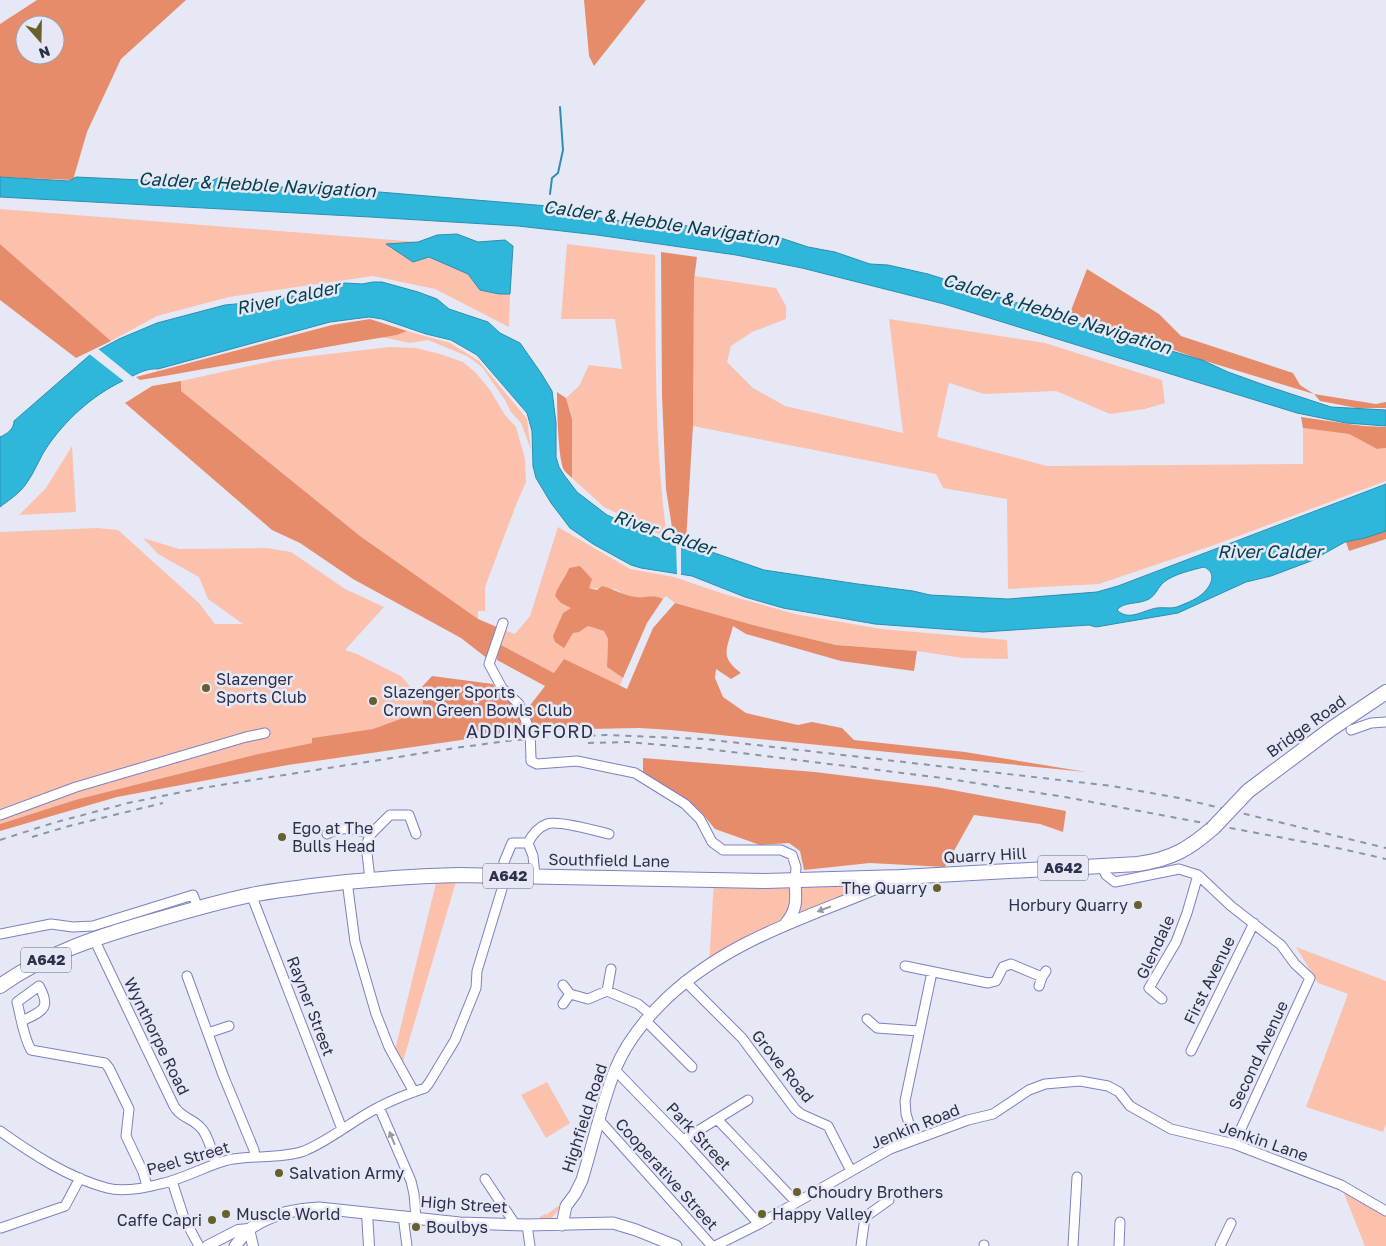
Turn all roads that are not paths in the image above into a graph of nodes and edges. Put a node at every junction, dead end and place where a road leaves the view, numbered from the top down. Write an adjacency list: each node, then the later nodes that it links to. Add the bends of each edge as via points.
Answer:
1 (503, 623): 20 (street, bridge, via 489,664 502,688 519,704 530,731 531,761 537,764 577,761 634,773 685,804 700,819 712,842 723,850 781,850 792,855 796,867)
2 (1386, 692): 7 (highway, Bridge Road / A642, bridge, via 1248,791)
3 (1386, 722): 4 (street, via 1371,722)
4 (1351, 730)
5 (265, 733): 6 (street, via 76,787)
6 (0, 815)
7 (1214, 827): 14 (highway, Quarry Hill / A642, via 1196,843 1158,861)
8 (327, 834): 9 (street, via 350,828)
9 (371, 834): 10 (street, via 390,815 409,815); 18 (street, via 366,845)
10 (416, 834)
11 (609, 834): 12 (street, via 548,823 532,834)
12 (528, 843): 13 (street, via 512,843); 15 (street)
13 (504, 862)
14 (1102, 866): 16 (street, via 1106,875 1115,882 1179,869); 17 (highway, Quarry Hill / A642)
15 (535, 876): 18 (highway, Southfield Lane / A642, via 429,875); 20 (highway, Southfield Lane / A642)
16 (1198, 876): 24 (street); 38 (street, Glendale, via 1176,942 1149,988)
17 (902, 877): 20 (highway, Southfield Lane / A642); 25 (main road, Quarry Hill, one-way to 25)
18 (370, 879): 19 (highway, Southfield Lane / A642)
19 (347, 881): 22 (highway, Southfield Lane / A642); 49 (street, via 355,942 376,1014)
20 (795, 881): 25 (main road, via 796,906)
21 (502, 890): 49 (street, Peel Street, via 477,971 476,988 455,1040 429,1083)
22 (252, 894): 23 (highway, Southfield Lane / A642); 55 (street, Rayner Street)
23 (198, 908): 26 (street, via 194,895 93,926 51,924); 27 (highway, Southfield Lane / A642)
24 (1254, 923): 46 (street, First Avenue); 59 (street, Second Avenue, via 1281,945 1310,978)
25 (786, 924): 33 (main road, Quarry Hill, via 737,947)
26 (0, 934)
27 (94, 939): 35 (highway, Southfield Lane / A642, via 67,949); 61 (street, Wynthorpe Road, via 174,1106 179,1114 201,1127)
28 (905, 966): 30 (street)
29 (611, 969): 36 (street)
30 (932, 972): 31 (street, via 988,983 996,981 1003,967 1011,964); 44 (street)
31 (1042, 978)
32 (187, 981): 45 (street)
33 (685, 981): 40 (main road, Highfield Road); 62 (street, Grove Road, via 742,1038 801,1114 828,1126)
34 (563, 985): 37 (street)
35 (0, 986)
36 (607, 991): 37 (street, via 588,999); 40 (street, via 638,1004)
37 (570, 994): 39 (street)
38 (1162, 999)
39 (563, 1004)
40 (648, 1017): 47 (street, via 675,1056); 48 (main road, Highfield Road)
41 (867, 1019): 44 (street, via 878,1028)
42 (22, 1021): 67 (street, via 31,1050 105,1063 109,1068 129,1109 126,1136)
43 (229, 1026): 45 (street)
44 (919, 1031): 57 (street, via 904,1105)
45 (208, 1033): 60 (street)
46 (1191, 1051)
47 (692, 1067)
48 (615, 1070): 54 (main road, Highfield Road); 58 (street, Park Street)
49 (414, 1092): 52 (street, Peel Street)
50 (748, 1100): 53 (street)
51 (1130, 1106): 57 (street, Jenkin Road, via 1119,1092 1108,1086 1080,1081 1045,1084 1029,1090 993,1114); 59 (street, Jenkin Lane, via 1171,1129)
52 (379, 1107): 55 (street, Peel Street); 73 (street, one-way to 52, via 410,1181)
53 (717, 1119): 58 (street); 69 (street)
54 (600, 1121): 79 (main road, Highfield Road, via 582,1180 566,1206); 90 (street, Cooperative Street)
55 (342, 1129): 60 (street, Peel Street, via 302,1152)
56 (0, 1131): 64 (street, Peel Street)
57 (914, 1139): 62 (street, Jenkin Road)
58 (683, 1140): 77 (street, Park Street)
59 (1234, 1144): 70 (street, Jenkin Lane, via 1341,1185)
60 (255, 1158): 61 (street, Peel Street)
61 (216, 1163): 66 (street, Peel Street)
62 (851, 1171): 69 (street, Jenkin Road)
63 (1077, 1177): 92 (street)
64 (80, 1178): 67 (street, Peel Street, via 109,1188); 80 (street, via 65,1206 44,1209)
65 (485, 1179): 76 (street)
66 (172, 1181): 67 (street, Peel Street); 82 (street, via 184,1218)
67 (148, 1186)
68 (889, 1200): 91 (street, via 865,1217)
69 (796, 1202): 77 (street, Jenkin Road)
70 (1386, 1211)
71 (367, 1212): 72 (main road, High Street); 81 (main road, High Street, via 319,1208 299,1210 266,1220); 86 (street)
72 (403, 1216): 73 (main road, High Street); 87 (street)
73 (416, 1218): 76 (main road, High Street)
74 (1120, 1222): 93 (street)
75 (1231, 1223): 94 (street)
76 (515, 1224): 78 (main road, High Street)
77 (759, 1224): 90 (street, Jenkin Road)
78 (527, 1225): 79 (main road, High Street); 88 (street)
79 (562, 1225): 89 (main road, High Street, via 613,1224)
80 (1, 1228)
81 (250, 1229): 83 (street, via 238,1230); 84 (main road); 85 (street)
82 (199, 1246)
83 (207, 1246)
84 (235, 1246)
85 (253, 1246)
86 (369, 1246)
87 (407, 1246)
88 (530, 1246)
89 (676, 1246)
90 (714, 1246)
91 (861, 1246)
92 (1073, 1246)
93 (1119, 1246)
94 (1220, 1246)

